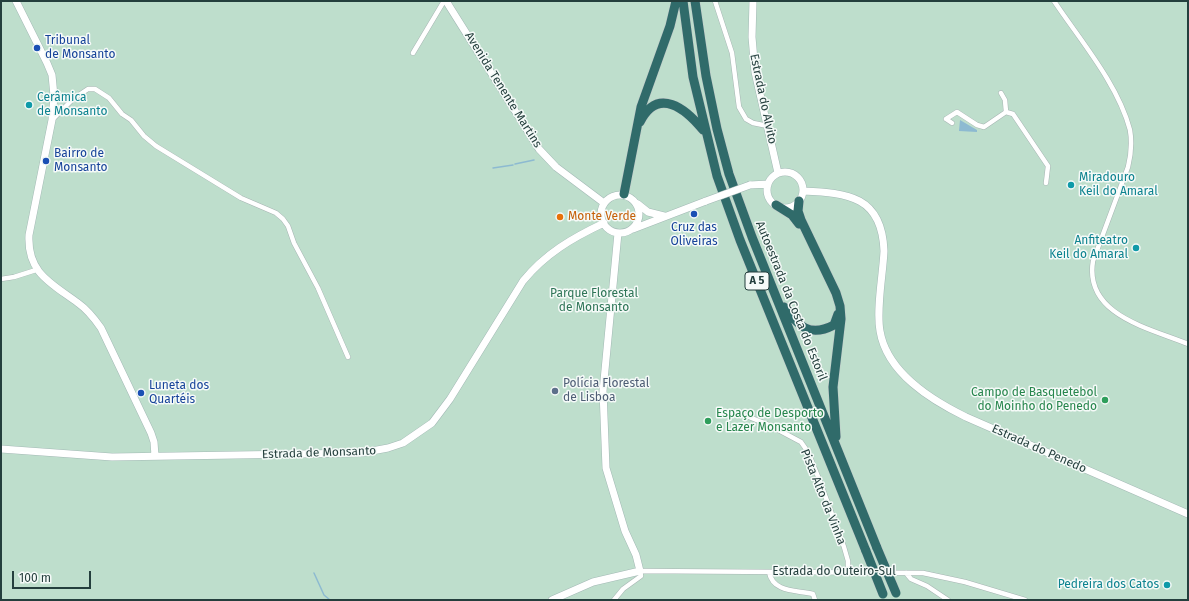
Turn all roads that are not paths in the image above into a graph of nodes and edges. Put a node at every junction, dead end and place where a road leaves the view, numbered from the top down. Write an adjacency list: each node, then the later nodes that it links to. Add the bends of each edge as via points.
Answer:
1 (16, 1): 12 (street, via 52,75)
2 (446, 1): 9 (street); 24 (street, Avenida Tenente Martins, via 539,149 556,167)
3 (676, 1): 15 (highway, via 670,26 643,99)
4 (683, 1): 16 (highway, Autoestrada da Costa do Estoril / A 5, via 693,77)
5 (695, 1): 32 (highway, Autoestrada da Costa do Estoril / A 5, via 706,76 729,174)
6 (715, 1): 14 (street, via 732,53 739,107 746,119)
7 (752, 1): 14 (street, Estrada do Alvito, via 754,66)
8 (1054, 1): 33 (street, via 1106,78 1121,105 1130,131 1131,151 1128,167 1093,261 1092,276 1095,290 1114,312)
9 (413, 53)
10 (1001, 93): 11 (street, via 1005,100)
11 (1006, 112): 13 (street, via 984,127 957,112 946,119); 18 (street, via 1013,114 1048,166)
12 (52, 120): 30 (street, via 29,235 29,252); 34 (street, via 73,99 88,89 97,90 109,98 156,146 241,198 279,216 288,226)
13 (952, 123)
14 (768, 126): 17 (street, Estrada do Alvito)
15 (637, 129): 16 (highway, via 644,114 661,104 668,103 688,112); 21 (highway)
16 (705, 132): 44 (highway, Autoestrada da Costa do Estoril / A 5, bridge, via 717,176 740,240)
17 (778, 173): 19 (street); 20 (street, via 789,172 795,175 802,184)
18 (1046, 183)
19 (768, 184): 25 (street, via 769,198); 26 (street, bridge, via 750,185)
20 (803, 191): 22 (street); 39 (street, Estrada do Penedo, via 849,195 862,202 878,219 884,239 880,330 888,355 917,386 959,414)
21 (624, 194): 23 (street); 24 (street, via 612,196)
22 (799, 201): 25 (street, via 787,208); 36 (highway, via 798,212 801,220 840,306 841,319 833,387)
23 (636, 202): 26 (street, via 648,212); 28 (street, via 640,211 638,220)
24 (604, 203): 27 (street, via 601,213)
25 (776, 205): 32 (highway, via 799,223 834,293 838,316 834,325 815,331 803,328)
26 (664, 216): 28 (street)
27 (604, 223): 29 (street, via 608,229); 38 (street, Estrada de Monsanto, via 570,240 534,268 523,281 439,416 403,443 364,453)
28 (629, 231): 29 (street)
29 (618, 233): 40 (street, via 603,391 606,468 625,532 636,555)
30 (36, 270): 31 (street, via 14,278); 38 (street, via 92,315 101,328 151,433)
31 (1, 279)
32 (779, 302): 36 (highway, Autoestrada da Costa do Estoril / A 5)
33 (1188, 344)
34 (348, 357)
35 (739, 413): 42 (street, Pista Alto da Vinha, via 801,442 808,452 844,547)
36 (836, 444): 45 (highway, Autoestrada da Costa do Estoril / A 5, bridge)
37 (1, 449): 38 (street, Estrada de Monsanto, via 96,456)
38 (155, 456)
39 (1188, 514)
40 (640, 571): 41 (street, Estrada do Outeiro-Sul); 46 (street, via 593,582); 47 (street, via 639,579 623,589)
41 (769, 572): 42 (street, Estrada do Outeiro-Sul); 48 (street, via 770,578 785,590 813,594)
42 (848, 572): 43 (street, Estrada do Outeiro-Sul)
43 (906, 573): 49 (street, via 911,579); 50 (street, Estrada do Outeiro-Sul, via 950,578)
44 (884, 597)
45 (897, 597)
46 (552, 600)
47 (614, 600)
48 (815, 600)
49 (948, 600)
50 (1025, 600)

